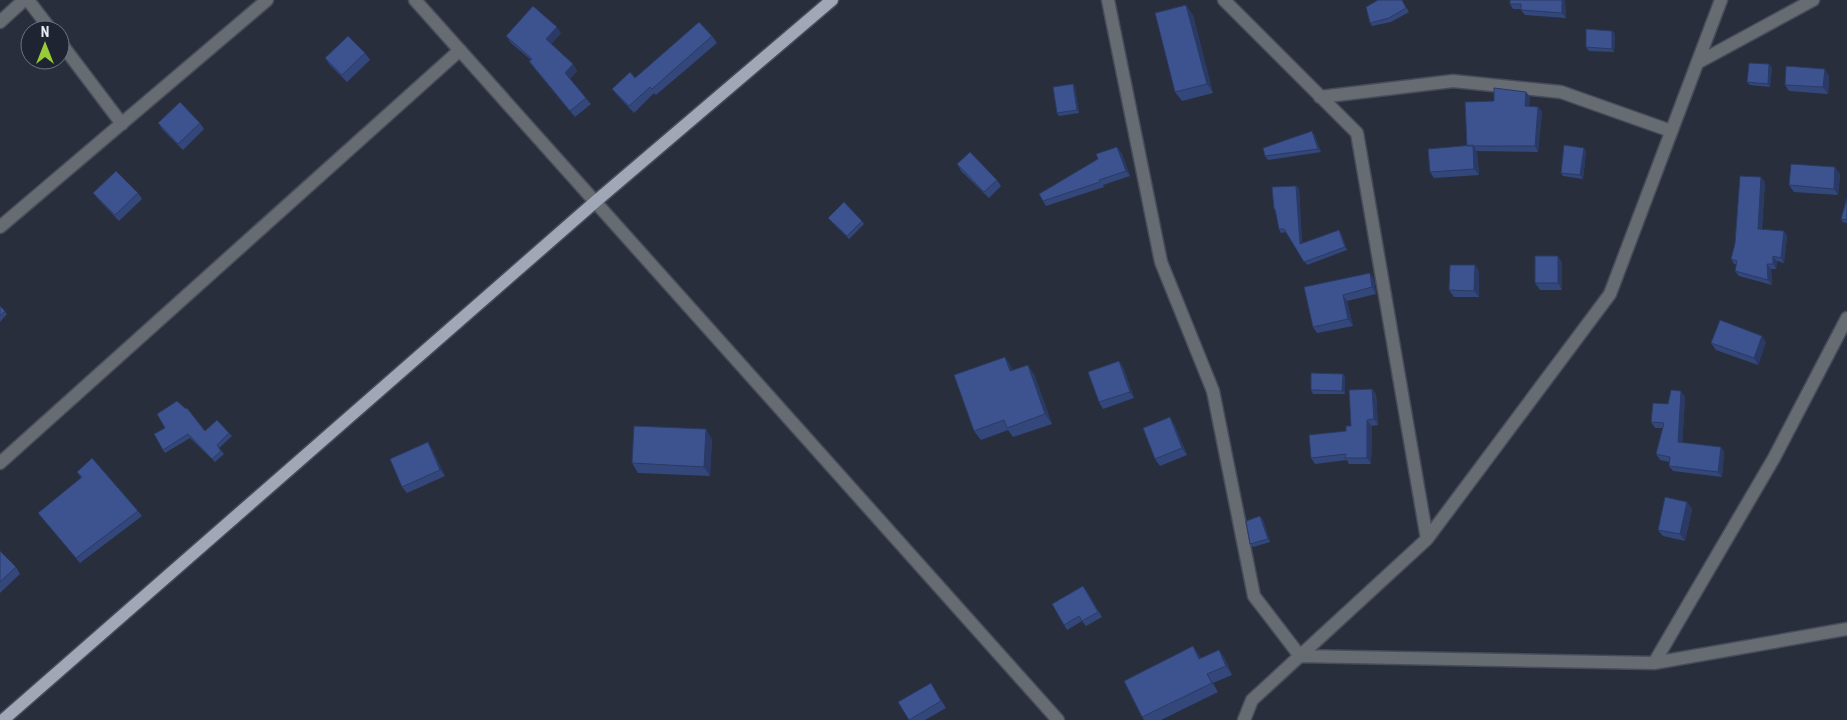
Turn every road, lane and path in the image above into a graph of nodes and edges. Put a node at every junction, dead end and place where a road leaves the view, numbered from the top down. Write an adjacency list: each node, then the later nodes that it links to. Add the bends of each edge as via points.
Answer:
1 (26, 0): 9 (street); 10 (street)
2 (267, 0): 15 (street)
3 (415, 0): 11 (street)
4 (832, 0): 17 (main road)
5 (1108, 0): 23 (street, via 1161,262 1213,391 1254,596)
6 (1224, 0): 14 (street)
7 (1721, 0): 13 (street)
8 (1813, 0): 13 (street)
9 (42, 20)
10 (0, 22)
11 (460, 50): 17 (street); 20 (street)
12 (70, 55): 15 (street)
13 (1697, 62): 16 (street)
14 (1320, 97): 16 (street, via 1453,81 1561,92); 21 (street, via 1357,133)
15 (122, 124): 18 (street)
16 (1671, 131): 21 (street, via 1610,294)
17 (595, 202): 25 (main road); 26 (street)
18 (0, 227)
19 (1847, 318): 24 (street, via 1774,458)
20 (0, 463)
21 (1427, 539): 23 (street)
22 (1847, 629): 24 (street)
23 (1300, 656): 24 (street); 27 (street, via 1252,700)
24 (1654, 663)
25 (3, 720)
26 (1058, 720)
27 (1244, 720)

